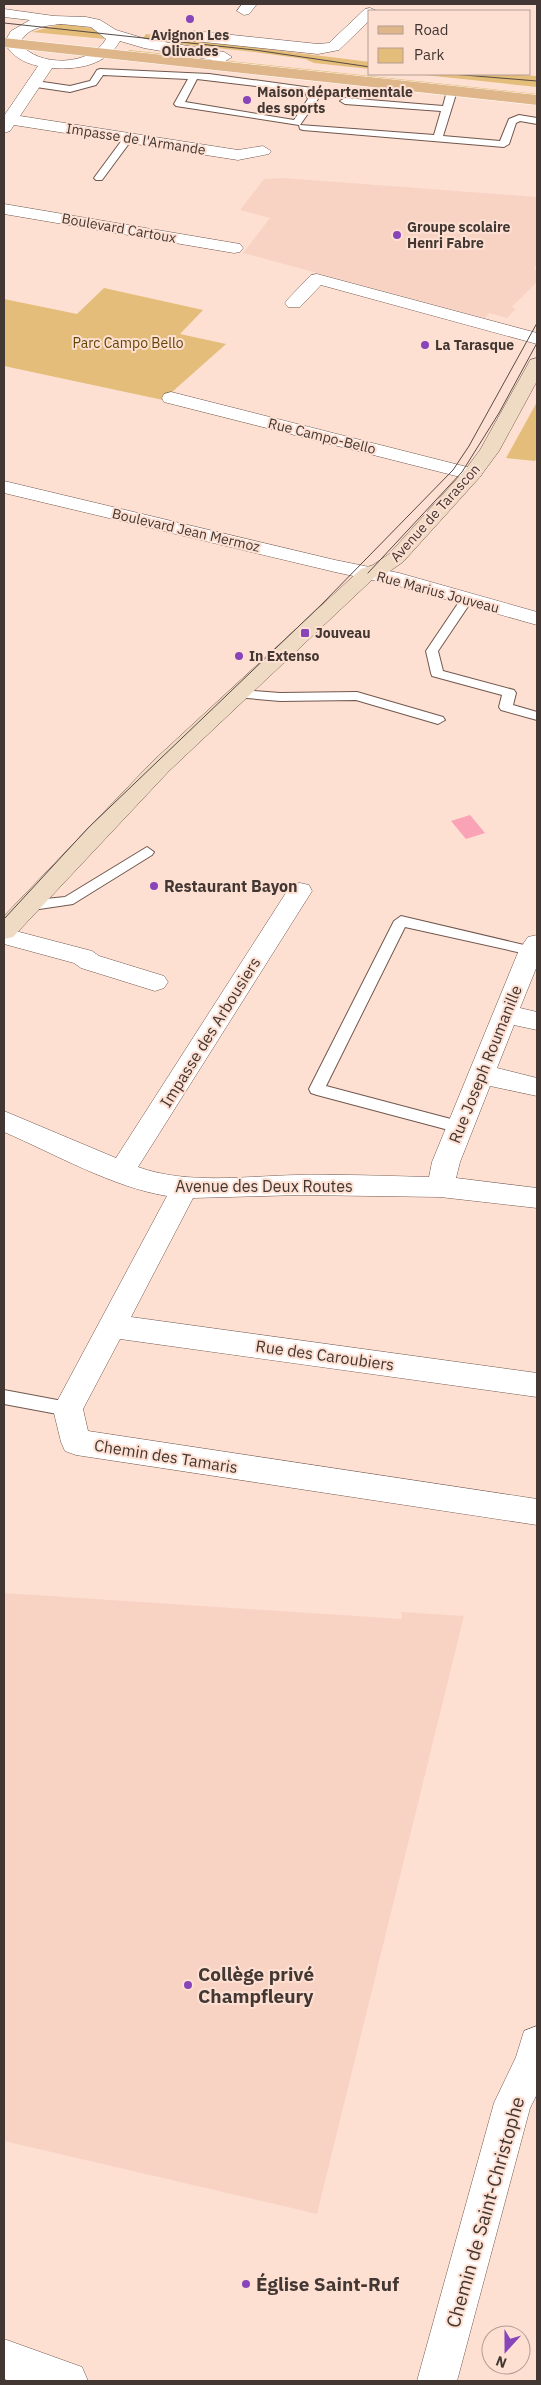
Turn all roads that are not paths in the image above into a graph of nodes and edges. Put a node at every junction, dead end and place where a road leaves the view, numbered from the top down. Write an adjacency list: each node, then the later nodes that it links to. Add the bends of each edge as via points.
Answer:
1 (4, 13): 3 (street)
2 (368, 14): 4 (street, via 334,47 318,49)
3 (64, 20): 4 (street); 5 (street, via 36,24)
4 (98, 28): 5 (main road); 6 (main road, via 224,57); 7 (street, via 80,62); 13 (main road)
5 (9, 38): 7 (street, via 17,53)
6 (368, 72)
7 (42, 73): 10 (lane, via 70,89); 17 (street)
8 (394, 75): 12 (main road)
9 (194, 77): 9 (lane, via 179,104 297,123 313,99 308,90 288,86); 10 (lane, via 100,72)
10 (102, 83): 11 (lane)
11 (160, 85)
12 (537, 90)
13 (452, 91): 14 (main road); 16 (lane)
14 (537, 100)
15 (345, 101): 16 (lane)
16 (447, 109): 21 (lane)
17 (8, 118): 20 (street, Impasse de l'Armande)
18 (537, 120): 21 (lane, via 518,118 512,122 504,144)
19 (303, 127): 21 (lane)
20 (128, 138): 22 (street, Impasse de l'Armande, via 238,155); 23 (lane)
21 (438, 138)
22 (263, 151)
23 (99, 178)
24 (4, 208): 25 (street, Boulevard Cartoux)
25 (234, 248)
26 (294, 303): 27 (street, via 317,279)
27 (537, 339)
28 (535, 374): 30 (street, Avenue de Tarascon)
29 (171, 398): 30 (street, Rue Campo-Bello)
30 (472, 474): 32 (street, Avenue de Tarascon, via 396,558)
31 (4, 487): 32 (street, Boulevard Jean Mermoz)
32 (368, 573): 33 (street, Rue Marius Jouveau); 35 (street, Avenue de Tarascon)
33 (467, 599): 34 (street, Rue Marius Jouveau); 36 (lane, via 432,651 437,673 509,693 506,707)
34 (537, 620)
35 (240, 694): 37 (lane, via 356,696); 40 (street, Avenue de Tarascon, via 161,766)
36 (537, 716)
37 (438, 720)
38 (147, 852): 40 (lane, via 68,902)
39 (300, 891): 51 (street, Impasse des Arbousiers)
40 (26, 906): 41 (street, Avenue de Tarascon)
41 (4, 931)
42 (4, 936): 44 (street, via 83,957)
43 (535, 948): 45 (street, Rue Joseph Roumanille); 50 (lane, via 401,921 317,1088)
44 (155, 982)
45 (505, 1014): 46 (street); 47 (street, Rue Joseph Roumanille)
46 (537, 1021)
47 (481, 1074): 48 (street); 50 (street, Rue Joseph Roumanille)
48 (537, 1087)
49 (4, 1121): 51 (street, Avenue des Deux Routes)
50 (460, 1127): 53 (street, Rue Joseph Roumanille)
51 (121, 1172): 52 (street, Avenue des Deux Routes, via 152,1183)
52 (185, 1188): 53 (street, Avenue des Deux Routes, via 301,1185); 55 (street)
53 (440, 1188): 54 (street, Avenue des Deux Routes)
54 (537, 1198)
55 (112, 1326): 56 (street, Rue des Caroubiers); 58 (street)
56 (537, 1385)
57 (4, 1397): 58 (lane)
58 (68, 1410): 59 (street, Chemin des Tamaris, via 76,1442)
59 (537, 1512)
60 (536, 2056): 63 (street, Chemin de Saint-Christophe, via 513,2104)
61 (4, 2358): 62 (street)
62 (68, 2381)
63 (437, 2381)

